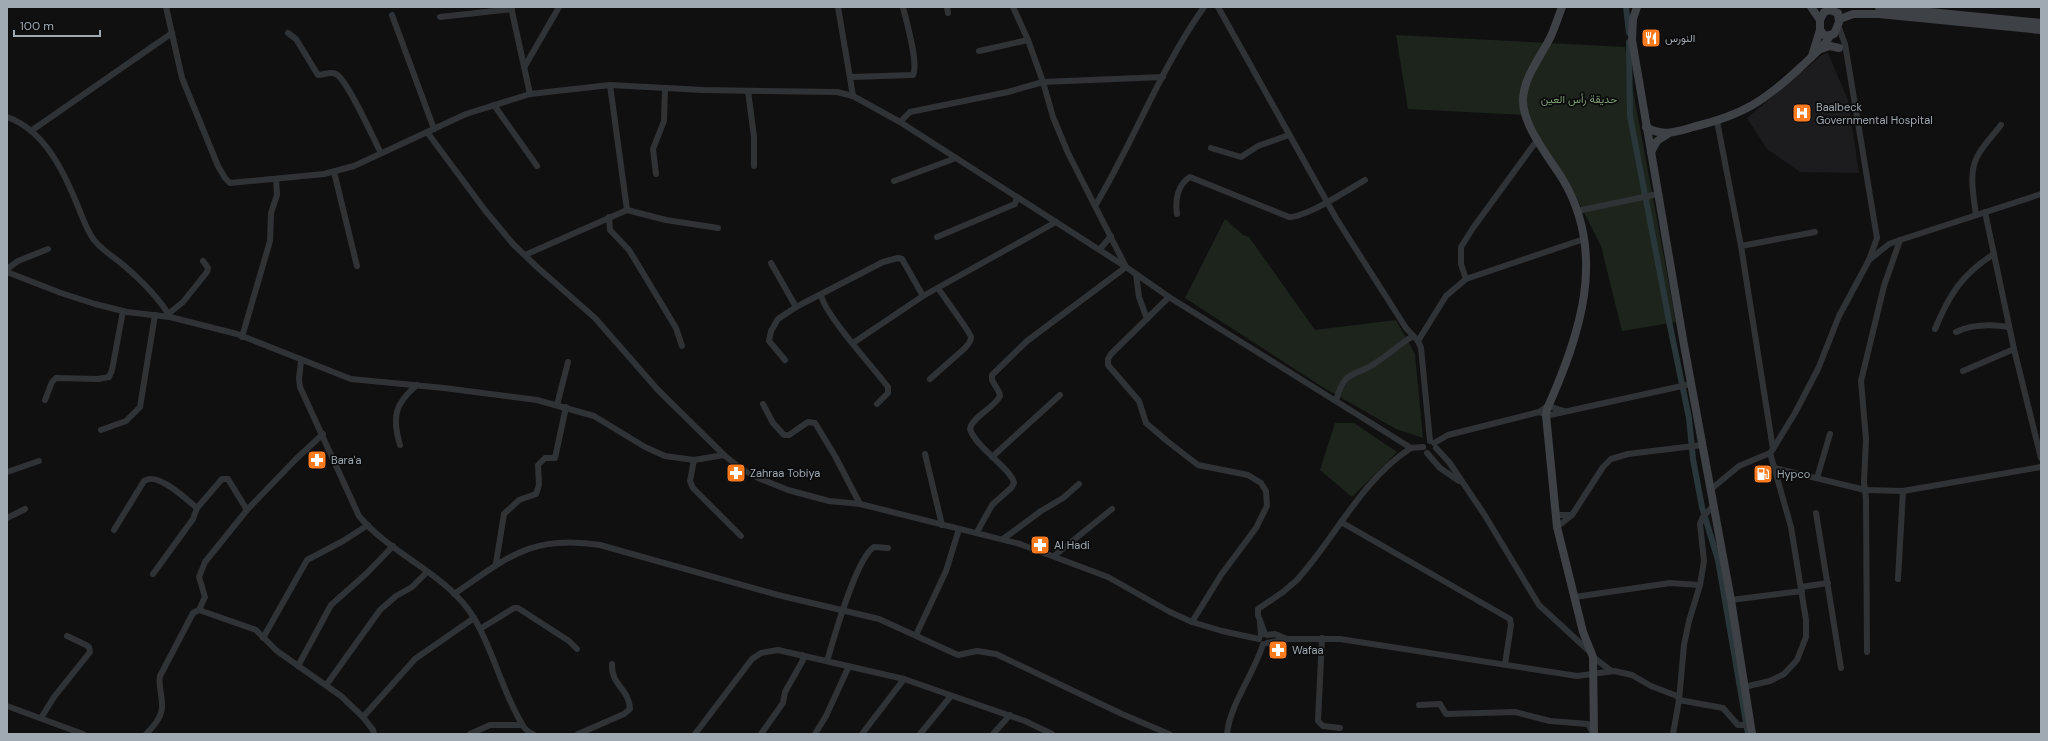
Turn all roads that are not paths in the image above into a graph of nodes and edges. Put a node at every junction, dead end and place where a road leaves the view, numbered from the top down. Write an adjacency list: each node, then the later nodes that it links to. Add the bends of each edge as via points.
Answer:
1 (166, 7): 23 (street)
2 (559, 7): 31 (street)
3 (838, 7): 32 (street)
4 (903, 7): 32 (street, via 914,59 913,75)
5 (1013, 7): 26 (street)
6 (1204, 7): 33 (street, via 1187,31)
7 (1218, 7): 50 (street)
8 (1562, 7): 51 (street, via 1523,94 1526,120)
9 (1637, 7): 45 (street, via 1633,19 1632,40)
10 (1811, 7): 18 (street)
11 (1880, 7): 17 (street)
12 (511, 8): 16 (street); 31 (street)
13 (1831, 8): 18 (street, via 1822,14); 19 (street, via 1838,13)
14 (1871, 11): 17 (street); 19 (street, via 1853,14)
15 (392, 15): 46 (street)
16 (440, 17)
17 (1955, 18): 20 (street); 22 (street)
18 (1820, 20): 21 (street)
19 (1839, 22): 25 (street); 28 (street)
20 (2041, 23)
21 (1820, 30): 25 (street, via 1823,35); 30 (street)
22 (2041, 30)
23 (172, 33): 47 (street); 60 (street, via 182,78 225,178 230,183)
24 (288, 33): 54 (street, via 298,42 318,75 334,73 339,76 356,102)
25 (1830, 36): 27 (street); 28 (street)
26 (1028, 40): 29 (street); 34 (street)
27 (1820, 49): 28 (street, via 1830,46); 30 (street)
28 (1843, 49): 79 (street)
29 (979, 51)
30 (1812, 56): 42 (street, via 1769,96 1744,111)
31 (525, 66): 38 (street)
32 (850, 77): 39 (street)
33 (1163, 77): 34 (street); 67 (street, via 1115,174)
34 (1043, 82): 43 (street, via 1008,92 910,112); 67 (street, via 1065,146)
35 (610, 85): 36 (street); 38 (street); 68 (street)
36 (665, 88): 37 (street); 59 (street, via 664,121 653,149)
37 (748, 91): 39 (street, via 837,92); 57 (street, via 754,137)
38 (530, 94): 40 (street)
39 (854, 96): 43 (street)
40 (494, 105): 46 (street, via 466,114); 56 (street)
41 (7, 117): 47 (street)
42 (1717, 121): 49 (street); 83 (street)
43 (900, 122): 55 (street)
44 (2001, 125): 72 (street, via 1974,164 1973,194)
45 (1646, 127): 49 (street); 53 (street)
46 (434, 129): 48 (street)
47 (32, 131): 103 (street, via 59,164 93,239 154,295)
48 (427, 132): 54 (street); 87 (street, via 484,209)
49 (1668, 134): 53 (street, via 1657,141)
50 (1289, 135): 52 (street, via 1258,146 1241,158); 66 (street)
51 (1538, 139): 69 (street, via 1566,184); 95 (street, via 1472,228 1461,247 1461,264)
52 (1211, 148)
53 (1651, 152): 64 (street)
54 (381, 153): 58 (street)
55 (956, 158): 62 (street); 65 (street)
56 (537, 166)
57 (754, 166)
58 (334, 172): 60 (street); 91 (street)
59 (656, 174)
60 (276, 179): 109 (street, via 277,195 271,213 269,245)
61 (1365, 180): 66 (street)
62 (894, 181)
63 (2041, 194): 70 (street)
64 (1655, 195): 69 (street); 120 (street)
65 (1017, 197): 74 (street); 78 (street, via 1015,204)
66 (1327, 202): 71 (street, via 1289,218 1190,177 1178,193); 108 (street, via 1388,301)
67 (1095, 206): 77 (street)
68 (627, 210): 73 (street); 75 (street, via 666,220)
69 (1577, 211): 80 (street)
70 (1985, 212): 72 (street); 86 (street)
71 (1177, 214)
72 (1976, 215): 81 (street)
73 (609, 217): 87 (street); 112 (street, via 610,230 629,250 676,328)
74 (1056, 222): 85 (street); 96 (street)
75 (718, 228)
76 (1815, 232): 83 (street)
77 (1111, 236): 85 (street); 92 (street)
78 (937, 237)
79 (1877, 238): 82 (street); 88 (street)
80 (1584, 239): 95 (street); 126 (street, via 1587,281 1584,304 1569,356)
81 (1900, 240): 82 (street); 154 (street, via 1884,286 1861,381 1866,446)
82 (1889, 244): 88 (street)
83 (1741, 246): 139 (street)
84 (48, 249): 93 (street, via 18,261)
85 (1100, 249): 92 (street)
86 (1994, 254): 105 (street); 106 (street, via 1978,264 1955,289 1945,304)
87 (525, 255): 142 (street, via 595,318 658,390)
88 (1869, 260): 139 (street, via 1848,296 1818,369)
89 (203, 261): 103 (street, via 208,268 207,272)
90 (771, 263): 100 (street)
91 (357, 266)
92 (1126, 267): 94 (street); 143 (street, via 1027,342 994,373 992,380 1000,396 970,428 975,438)
93 (7, 270): 101 (street, via 61,293)
94 (1136, 274): 99 (street); 104 (street, via 1138,291)
95 (1466, 279): 110 (street, via 1446,296)
96 (938, 288): 98 (street); 118 (street, via 971,338 965,348)
97 (821, 295): 98 (street, via 883,262 898,258 904,261); 100 (street); 111 (street, via 825,306)
98 (922, 296): 111 (street)
99 (1169, 297): 104 (street); 123 (street)
100 (796, 307): 114 (street, via 778,319 769,334 769,341)
101 (122, 311): 102 (street); 122 (street, via 109,377 56,378)
102 (156, 315): 103 (street); 131 (street, via 140,407 126,421)
103 (169, 315): 109 (street)
104 (1147, 319): 191 (street, via 1111,354 1108,361 1109,366 1139,401 1144,421 1198,465 1252,477 1264,486 1268,495 1267,506 1256,528 1221,575)
105 (2009, 326): 107 (street, via 1976,325); 113 (street)
106 (1935, 329)
107 (1956, 332)
108 (1413, 336): 110 (street); 123 (street, via 1372,366 1350,375 1340,386)
109 (242, 337): 115 (street)
110 (1418, 341): 134 (street)
111 (853, 343): 125 (street, via 888,387 888,393)
112 (682, 346)
113 (2014, 349): 117 (street); 144 (street)
114 (785, 360)
115 (301, 361): 119 (street, via 351,379); 132 (street, via 300,387)
116 (568, 362): 127 (street)
117 (1963, 371)
118 (930, 379)
119 (417, 385): 127 (street, via 513,396); 135 (street, via 406,395 394,417)
120 (1687, 385): 129 (street); 136 (street)
121 (1060, 395): 143 (street)
122 (45, 400)
123 (1336, 401): 138 (street)
124 (763, 404): 156 (street, via 773,423 784,435 789,435 808,422 815,423)
125 (877, 404)
126 (1551, 404): 129 (street); 130 (street); 130 (street)
127 (556, 405): 128 (street)
128 (566, 407): 145 (street, via 594,416 665,456); 178 (street, via 555,458 546,458 538,465 539,485 536,494 519,500 504,514)
129 (1564, 411): 130 (street)
130 (1546, 416): 134 (street, via 1448,435); 163 (street)
131 (101, 430)
132 (323, 434): 161 (street); 167 (street, via 359,516)
133 (1830, 434): 150 (street)
134 (1433, 444): 137 (street, via 1425,443); 140 (street, via 1434,452); 151 (street, via 1449,462)
135 (400, 445)
136 (1698, 445): 153 (street); 164 (street, via 1628,454 1611,459 1603,467)
137 (1423, 447): 138 (street); 140 (street)
138 (1411, 448): 166 (street, via 1380,473)
139 (1771, 451): 148 (street); 153 (street, via 1739,466)
140 (1427, 453): 151 (street, via 1440,468)
141 (925, 454): 168 (street)
142 (724, 455): 145 (street); 156 (street, via 758,478 788,490 820,499)
143 (992, 457): 172 (street, via 1014,482 992,505)
144 (2041, 458)
145 (694, 460): 173 (street, via 690,481 693,488)
146 (39, 461): 149 (street)
147 (2041, 467): 155 (street)
148 (1775, 468): 150 (street); 184 (street, via 1788,511)
149 (7, 472)
150 (1817, 478): 154 (street)
151 (1461, 482): 201 (street, via 1502,543 1539,606)
152 (1079, 484): 174 (street)
153 (1710, 490): 157 (street)
154 (1865, 490): 155 (street); 199 (street)
155 (1903, 491): 181 (street)
156 (860, 504): 168 (street)
157 (1713, 506): 183 (street, via 1700,524 1704,561); 187 (street)
158 (198, 508): 161 (street, via 211,490 226,478); 171 (street, via 163,482 149,478 144,481); 180 (street, via 193,519)
159 (25, 509): 165 (street)
160 (1112, 509): 177 (street)
161 (247, 510): 188 (street, via 202,567 200,582 205,593)
162 (1816, 513): 182 (street)
163 (1555, 515): 164 (street); 169 (street)
164 (1572, 516): 169 (street)
165 (7, 518)
166 (1341, 522): 196 (street, via 1297,580 1258,608); 204 (street, via 1510,619)
167 (368, 525): 175 (street); 195 (street, via 307,560)
168 (942, 525): 170 (street)
169 (1558, 527): 186 (street)
170 (959, 529): 172 (street); 193 (street, via 946,571)
171 (114, 530)
172 (977, 532): 174 (street)
173 (741, 536)
174 (1003, 539): 177 (street)
175 (393, 546): 179 (street); 205 (street, via 367,574 331,605)
176 (888, 548): 189 (street, via 874,547 867,553)
177 (1054, 556): 191 (street, via 1108,577)
178 (496, 564): 185 (street); 189 (street, via 519,551 533,547 561,542 582,542)
179 (427, 572): 185 (street); 211 (street, via 412,587 396,596 380,610)
180 (153, 574)
181 (1898, 579)
182 (1828, 583): 184 (street); 207 (street)
183 (1700, 585): 186 (street, via 1670,583); 214 (street, via 1684,645)
184 (1802, 589): 187 (street); 212 (street, via 1806,637 1798,660 1777,678)
185 (454, 594): 190 (street)
186 (1575, 598): 201 (street)
187 (1731, 600): 212 (street)
188 (199, 610): 195 (street, via 252,628); 225 (street, via 193,613 160,676 158,684 162,710 158,720)
189 (843, 611): 193 (street, via 879,619); 202 (street)
190 (474, 618): 192 (street); 218 (street, via 415,659)
191 (1192, 622): 196 (street, via 1222,632)
192 (480, 629): 198 (street, via 518,608 569,641); 220 (street)
193 (916, 635): 237 (street, via 958,655 977,651 996,654)
194 (67, 636): 219 (street, via 89,647 90,652 54,697)
195 (263, 638): 205 (street)
196 (1264, 638): 197 (street, via 1274,634 1287,639); 238 (street, via 1255,667 1230,718)
197 (1322, 638): 204 (street, via 1354,640); 222 (street, via 1318,721 1323,726)
198 (577, 649)
199 (1867, 652)
200 (802, 654): 202 (street); 230 (street, via 778,650 752,659); 231 (street, via 803,660 785,692 783,703)
201 (1592, 656): 208 (street); 209 (street)
202 (827, 661): 206 (street)
203 (612, 664): 229 (street, via 613,677 628,696 630,709)
204 (1506, 664): 209 (street, via 1577,676)
205 (298, 666): 211 (street)
206 (849, 666): 210 (street); 232 (street)
207 (1841, 668)
208 (1610, 670): 209 (street); 214 (street, via 1632,675 1677,696)
209 (1592, 675): 223 (street)
210 (904, 678): 213 (street); 233 (street)
211 (327, 684): 218 (street)
212 (1744, 687): 221 (street)
213 (951, 696): 217 (street); 234 (street)
214 (1680, 700): 221 (street, via 1723,708 1738,725); 239 (street)
215 (1419, 705): 223 (street, via 1440,704 1446,714 1515,712 1550,721 1588,724)
216 (7, 706): 219 (street)
217 (1010, 715): 235 (street); 236 (street)
218 (363, 717): 226 (street)
219 (41, 718): 224 (street)
220 (522, 725): 227 (street, via 490,724); 228 (street)
221 (1749, 725): 240 (street)
222 (1340, 728)
223 (1594, 733)
224 (84, 734)
225 (146, 734)
226 (374, 734)
227 (470, 734)
228 (533, 734)
229 (578, 734)
230 (695, 734)
231 (761, 734)
232 (815, 734)
233 (862, 734)
234 (920, 734)
235 (993, 734)
236 (1052, 734)
237 (1169, 734)
238 (1226, 734)
239 (1673, 734)
240 (1752, 734)

